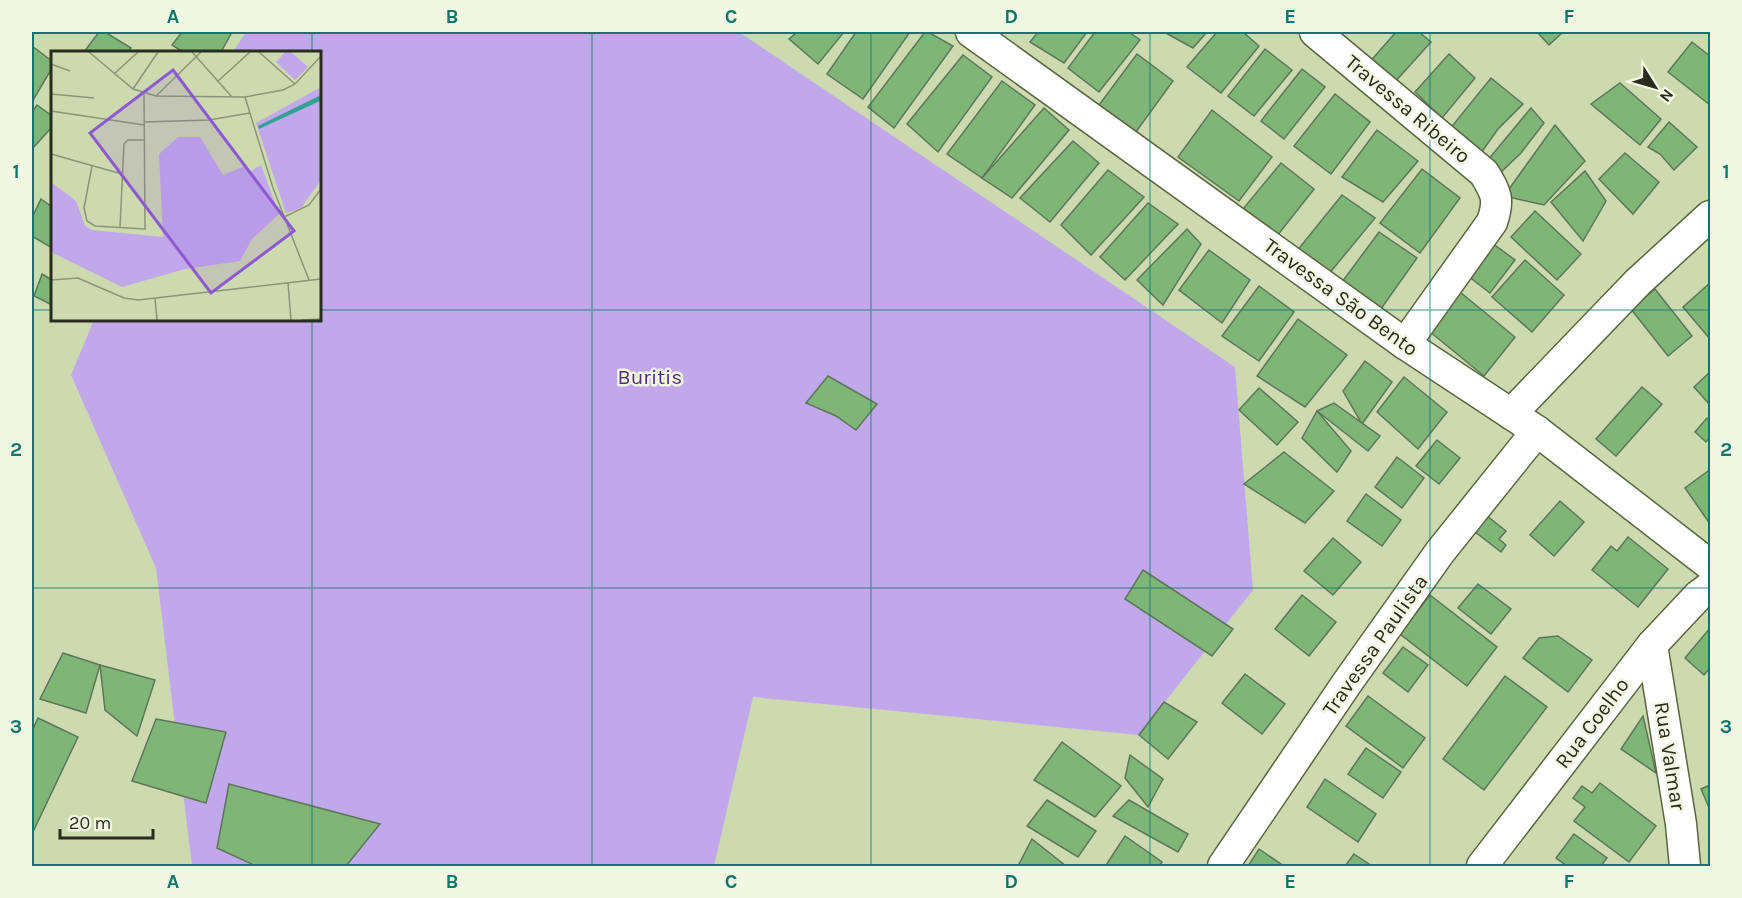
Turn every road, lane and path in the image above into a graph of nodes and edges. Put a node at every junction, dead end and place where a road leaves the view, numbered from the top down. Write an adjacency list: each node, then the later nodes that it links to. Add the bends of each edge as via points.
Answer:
1 (970, 32): 4 (street, Travessa São Bento)
2 (1315, 32): 4 (street, Travessa Ribeiro, via 1484,173 1495,190 1498,204 1492,222)
3 (1710, 216): 5 (street, via 1638,282)
4 (1405, 344): 5 (street, Travessa São Bento)
5 (1511, 414): 6 (street, Travessa São Bento)
6 (1537, 430): 7 (street, Travessa São Bento); 10 (street, Travessa Paulista, via 1434,562 1347,683)
7 (1710, 565)
8 (1710, 587): 9 (street, Rua Coelho)
9 (1652, 645): 11 (street, Rua Coelho); 12 (street, Rua Valmar)
10 (1223, 867)
11 (1482, 867)
12 (1685, 867)

